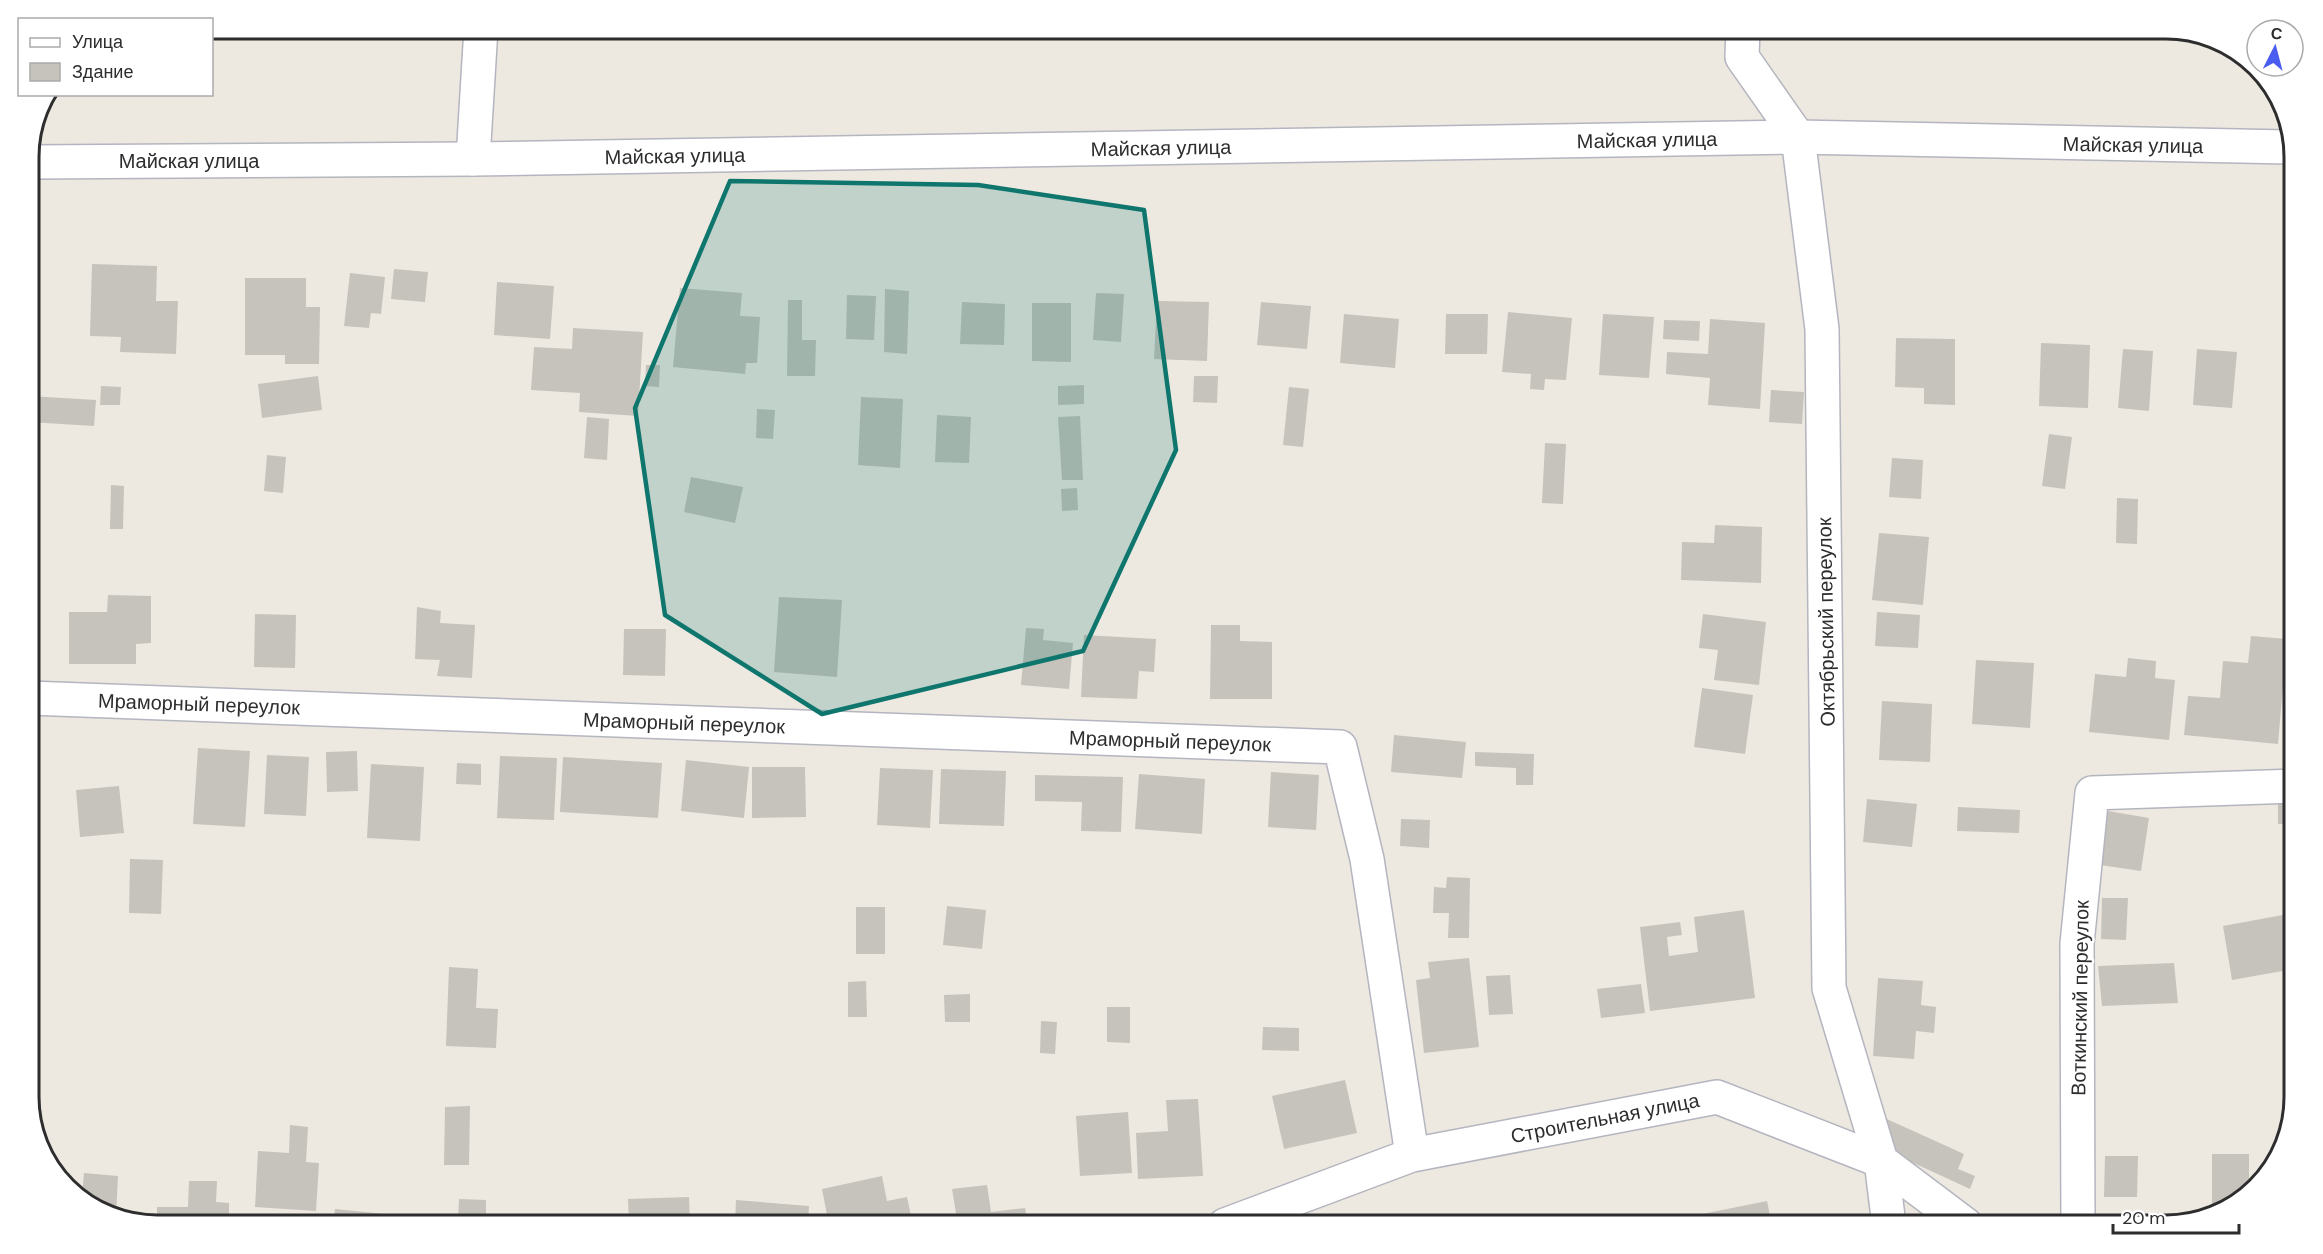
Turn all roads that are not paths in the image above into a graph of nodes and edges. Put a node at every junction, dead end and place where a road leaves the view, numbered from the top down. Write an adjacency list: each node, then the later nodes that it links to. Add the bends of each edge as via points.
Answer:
1 (480, 39): 5 (street)
2 (1743, 39): 3 (street, Октябрьский переулок, via 1742,57)
3 (1798, 137): 4 (street, Майская улица); 5 (street, Майская улица); 10 (street, Октябрьский переулок, via 1822,329 1829,988)
4 (2284, 147)
5 (473, 159): 6 (street, Майская улица)
6 (39, 162)
7 (39, 698): 9 (street, Мраморный переулок, via 1340,747 1367,859)
8 (2284, 786): 14 (street, Воткинский переулок, via 2092,793 2077,944)
9 (1412, 1155): 10 (street, Строительная улица, via 1717,1097); 11 (street, Строительная улица)
10 (1881, 1161): 12 (street, Октябрьский переулок); 13 (street, Строительная улица)
11 (1254, 1215)
12 (1888, 1215)
13 (1952, 1215)
14 (2078, 1215)

